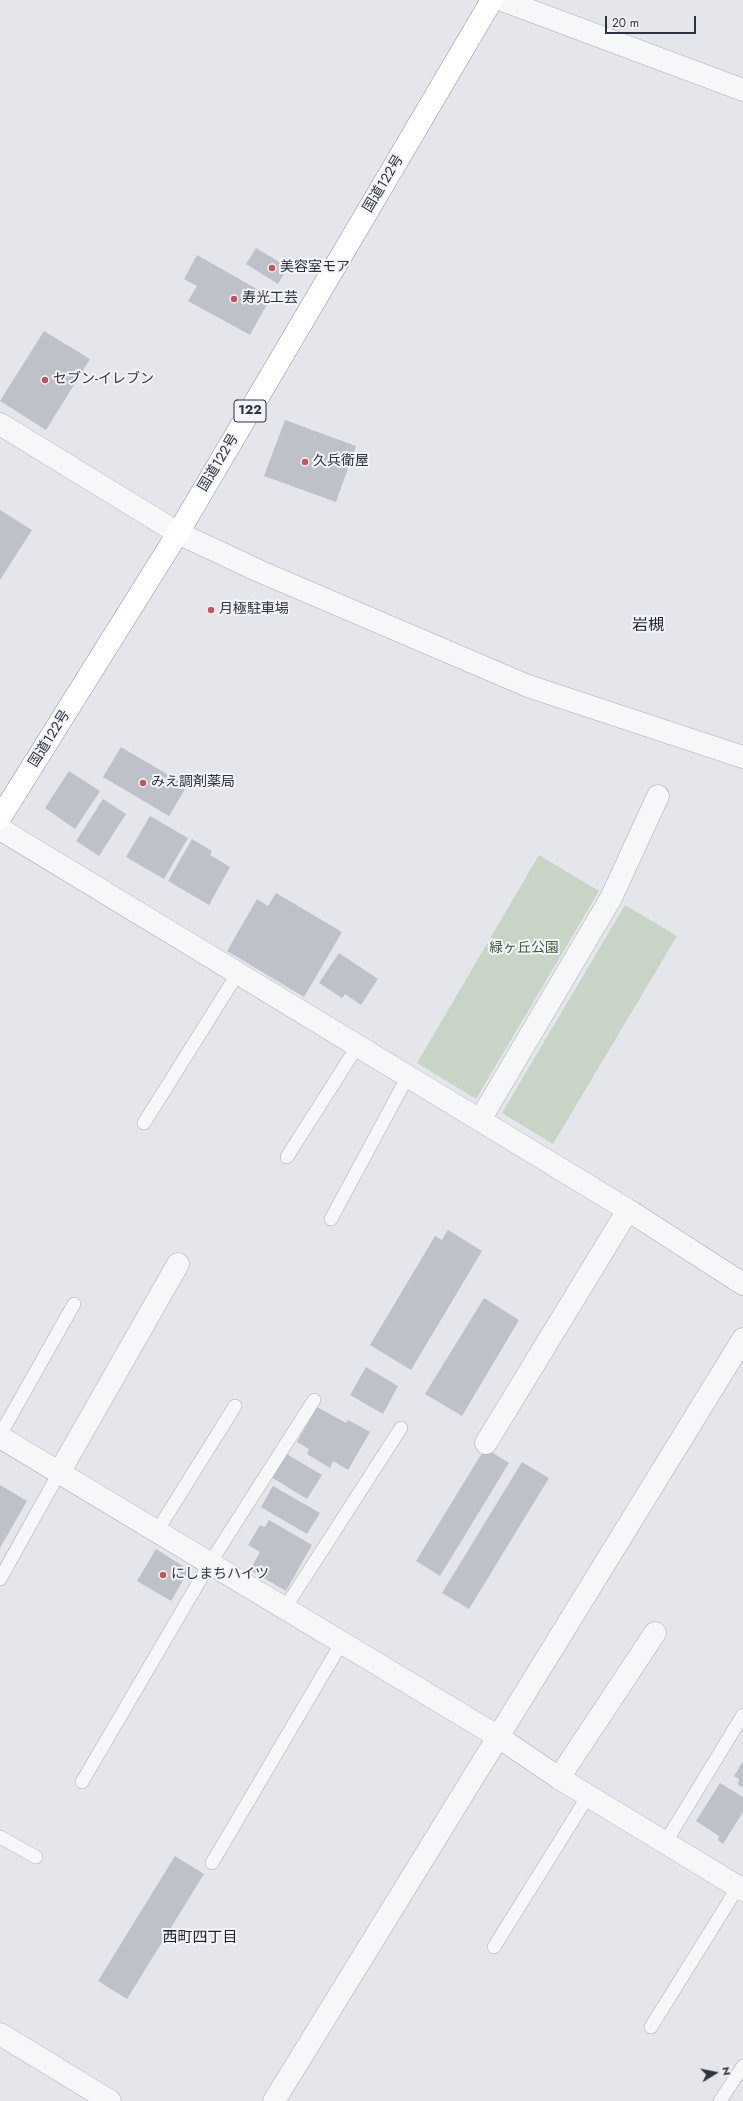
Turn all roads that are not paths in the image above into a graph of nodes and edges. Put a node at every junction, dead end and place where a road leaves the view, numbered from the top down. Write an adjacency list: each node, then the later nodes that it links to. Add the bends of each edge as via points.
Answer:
1 (492, 0): 5 (highway, 国道122号 / 122)
2 (502, 0): 3 (street)
3 (743, 90)
4 (0, 424): 5 (street)
5 (178, 533): 6 (street, via 259,571 528,686); 8 (highway, 国道122号 / 122)
6 (743, 757)
7 (658, 796): 13 (street, via 611,898)
8 (0, 818)
9 (0, 829): 10 (street)
10 (238, 973): 11 (street); 14 (lane)
11 (358, 1045): 12 (street); 15 (lane)
12 (408, 1076): 13 (street); 17 (lane)
13 (480, 1120): 16 (street)
14 (144, 1123)
15 (287, 1157)
16 (628, 1210): 19 (street); 26 (street)
17 (331, 1219)
18 (178, 1264): 27 (street)
19 (743, 1284)
20 (74, 1304): 25 (lane)
21 (743, 1339): 35 (street)
22 (314, 1400): 29 (lane)
23 (235, 1406): 28 (lane)
24 (400, 1428): 31 (lane)
25 (0, 1436): 27 (street)
26 (486, 1442)
27 (59, 1473): 28 (street); 30 (lane)
28 (157, 1532): 29 (street)
29 (210, 1563): 31 (street); 37 (lane)
30 (0, 1579)
31 (286, 1608): 33 (street)
32 (654, 1633): 36 (street)
33 (342, 1642): 35 (street); 42 (lane)
34 (743, 1715): 40 (lane)
35 (498, 1736): 36 (street); 49 (street)
36 (559, 1778): 38 (street)
37 (82, 1782)
38 (588, 1796): 40 (street); 44 (lane)
39 (0, 1836): 41 (lane)
40 (665, 1843): 43 (street)
41 (36, 1857)
42 (212, 1862)
43 (740, 1889): 45 (lane)
44 (494, 1947)
45 (651, 2027)
46 (0, 2034): 48 (street)
47 (743, 2066): 50 (lane)
48 (110, 2101)
49 (274, 2101)
50 (720, 2101)

